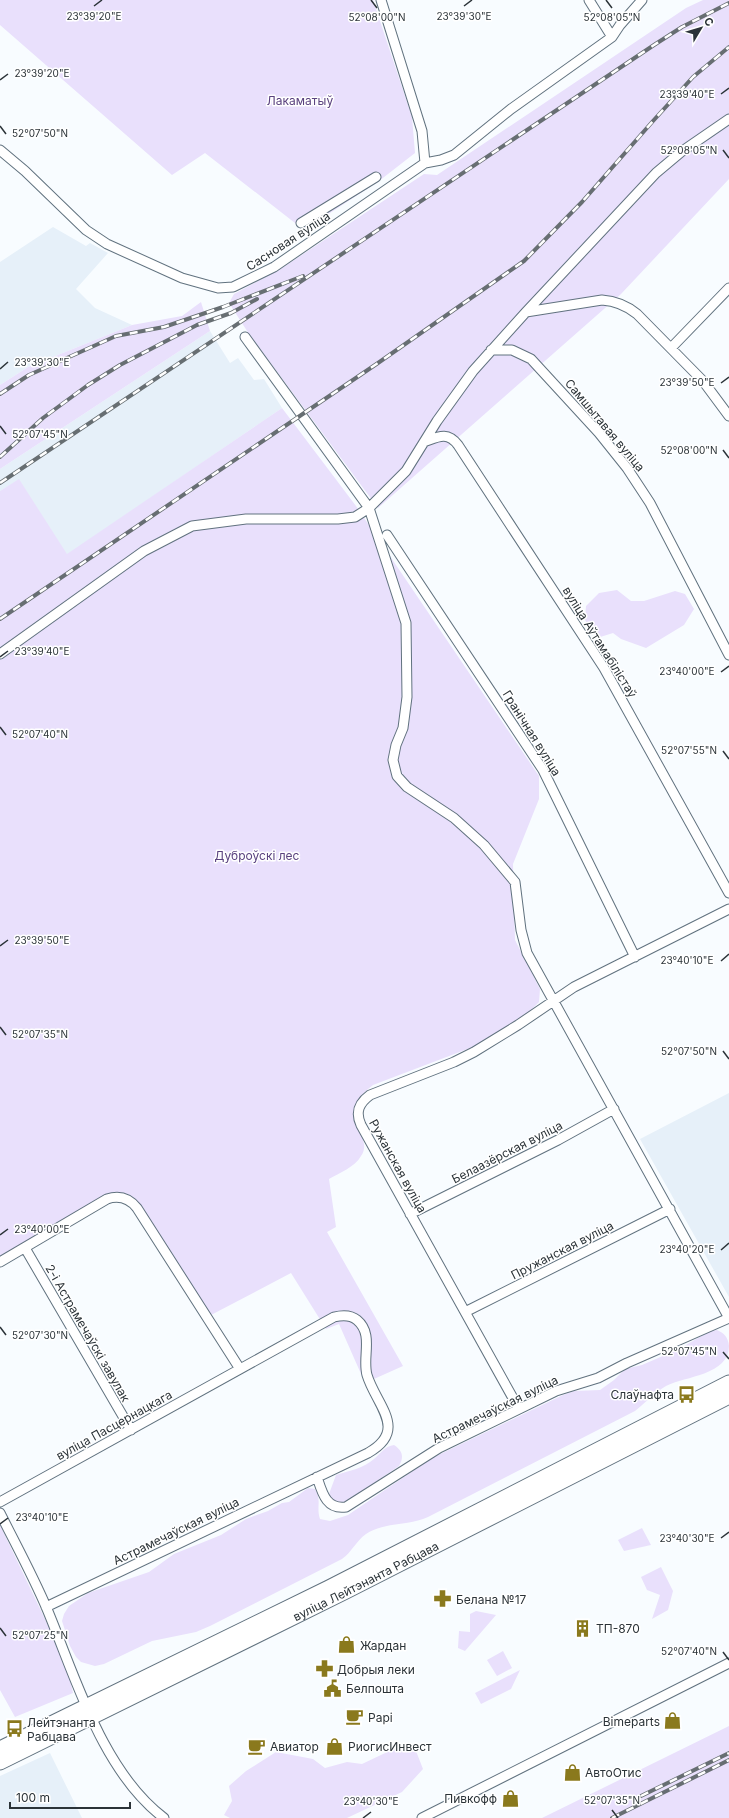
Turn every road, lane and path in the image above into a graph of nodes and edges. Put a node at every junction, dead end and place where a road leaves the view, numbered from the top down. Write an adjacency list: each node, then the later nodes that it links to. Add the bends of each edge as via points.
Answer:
1 (381, 0): 7 (street, via 422,131)
2 (589, 0): 4 (street)
3 (642, 0): 4 (street, Сасновая вуліца)
4 (612, 37): 7 (street, Сасновая вуліца, via 510,109 454,155)
5 (729, 119): 11 (street, via 681,152 656,173)
6 (0, 150): 7 (street, Сасновая вуліца, via 86,230 107,244 182,278 218,288 233,287 274,267)
7 (425, 163)
8 (376, 177): 9 (street)
9 (301, 223)
10 (729, 288): 13 (street)
11 (526, 312): 13 (street, via 602,300 618,302 637,314); 14 (street)
12 (245, 337): 17 (street)
13 (671, 348): 15 (street, via 703,381)
14 (491, 350): 16 (street, via 473,371); 20 (street, Самшытавая вуліца, via 512,350 532,359 628,468 650,503)
15 (729, 416)
16 (424, 442): 17 (street, via 406,471); 21 (street, вуліца Аўтамабілістаў, via 444,435 458,445 604,668)
17 (369, 508): 19 (street, via 355,517 338,519 246,519 192,526 144,551); 24 (street, via 406,623 407,697 403,728 393,760 394,769 407,786 454,818 484,845 515,882 521,930 527,953)
18 (387, 535): 23 (street, Гранічная вуліца, via 543,770)
19 (0, 654)
20 (729, 655)
21 (729, 893)
22 (729, 908): 23 (street, Ружанская вуліца)
23 (635, 957): 24 (street, Ружанская вуліца)
24 (553, 1000): 25 (street); 27 (street, Ружанская вуліца, via 474,1052 370,1095 362,1102 358,1119)
25 (614, 1109): 26 (street); 27 (street, Белаазёрская вуліца)
26 (670, 1209): 30 (street, Пружанская вуліца); 31 (street)
27 (410, 1214): 30 (street, Ружанская вуліца)
28 (25, 1248): 29 (street); 32 (street, via 107,1199 118,1197 133,1203); 37 (street, 2-і Астрамечаўскі завулак)
29 (0, 1262)
30 (465, 1312): 35 (street, Ружанская вуліца)
31 (729, 1318): 35 (street, Астрамечаўская вуліца, via 598,1378 566,1387)
32 (240, 1369): 36 (street, вуліца Пасцернацкага, via 334,1317 348,1315 360,1322 364,1329 367,1342 367,1376); 37 (street, вуліца Пасцернацкага)
33 (729, 1383): 43 (highway, вуліца Лейтэнанта Рабцава)
34 (729, 1396): 43 (highway, вуліца Лейтэнанта Рабцава, via 346,1591)
35 (519, 1410): 38 (street, Астрамечаўская вуліца, via 439,1448 346,1507 333,1506 327,1501)
36 (385, 1412): 38 (street, Астрамечаўская вуліца, via 389,1425 380,1445)
37 (131, 1430): 39 (street, вуліца Пасцернацкага)
38 (316, 1477): 41 (street, Астрамечаўская вуліца)
39 (0, 1502)
40 (0, 1513): 41 (street)
41 (46, 1608): 43 (street)
42 (729, 1663): 47 (street)
43 (89, 1712): 44 (highway, вуліца Лейтэнанта Рабцава); 45 (highway, вуліца Лейтэнанта Рабцава); 46 (street, via 125,1778 145,1802)
44 (0, 1749)
45 (0, 1762)
46 (164, 1818)
47 (422, 1818)

